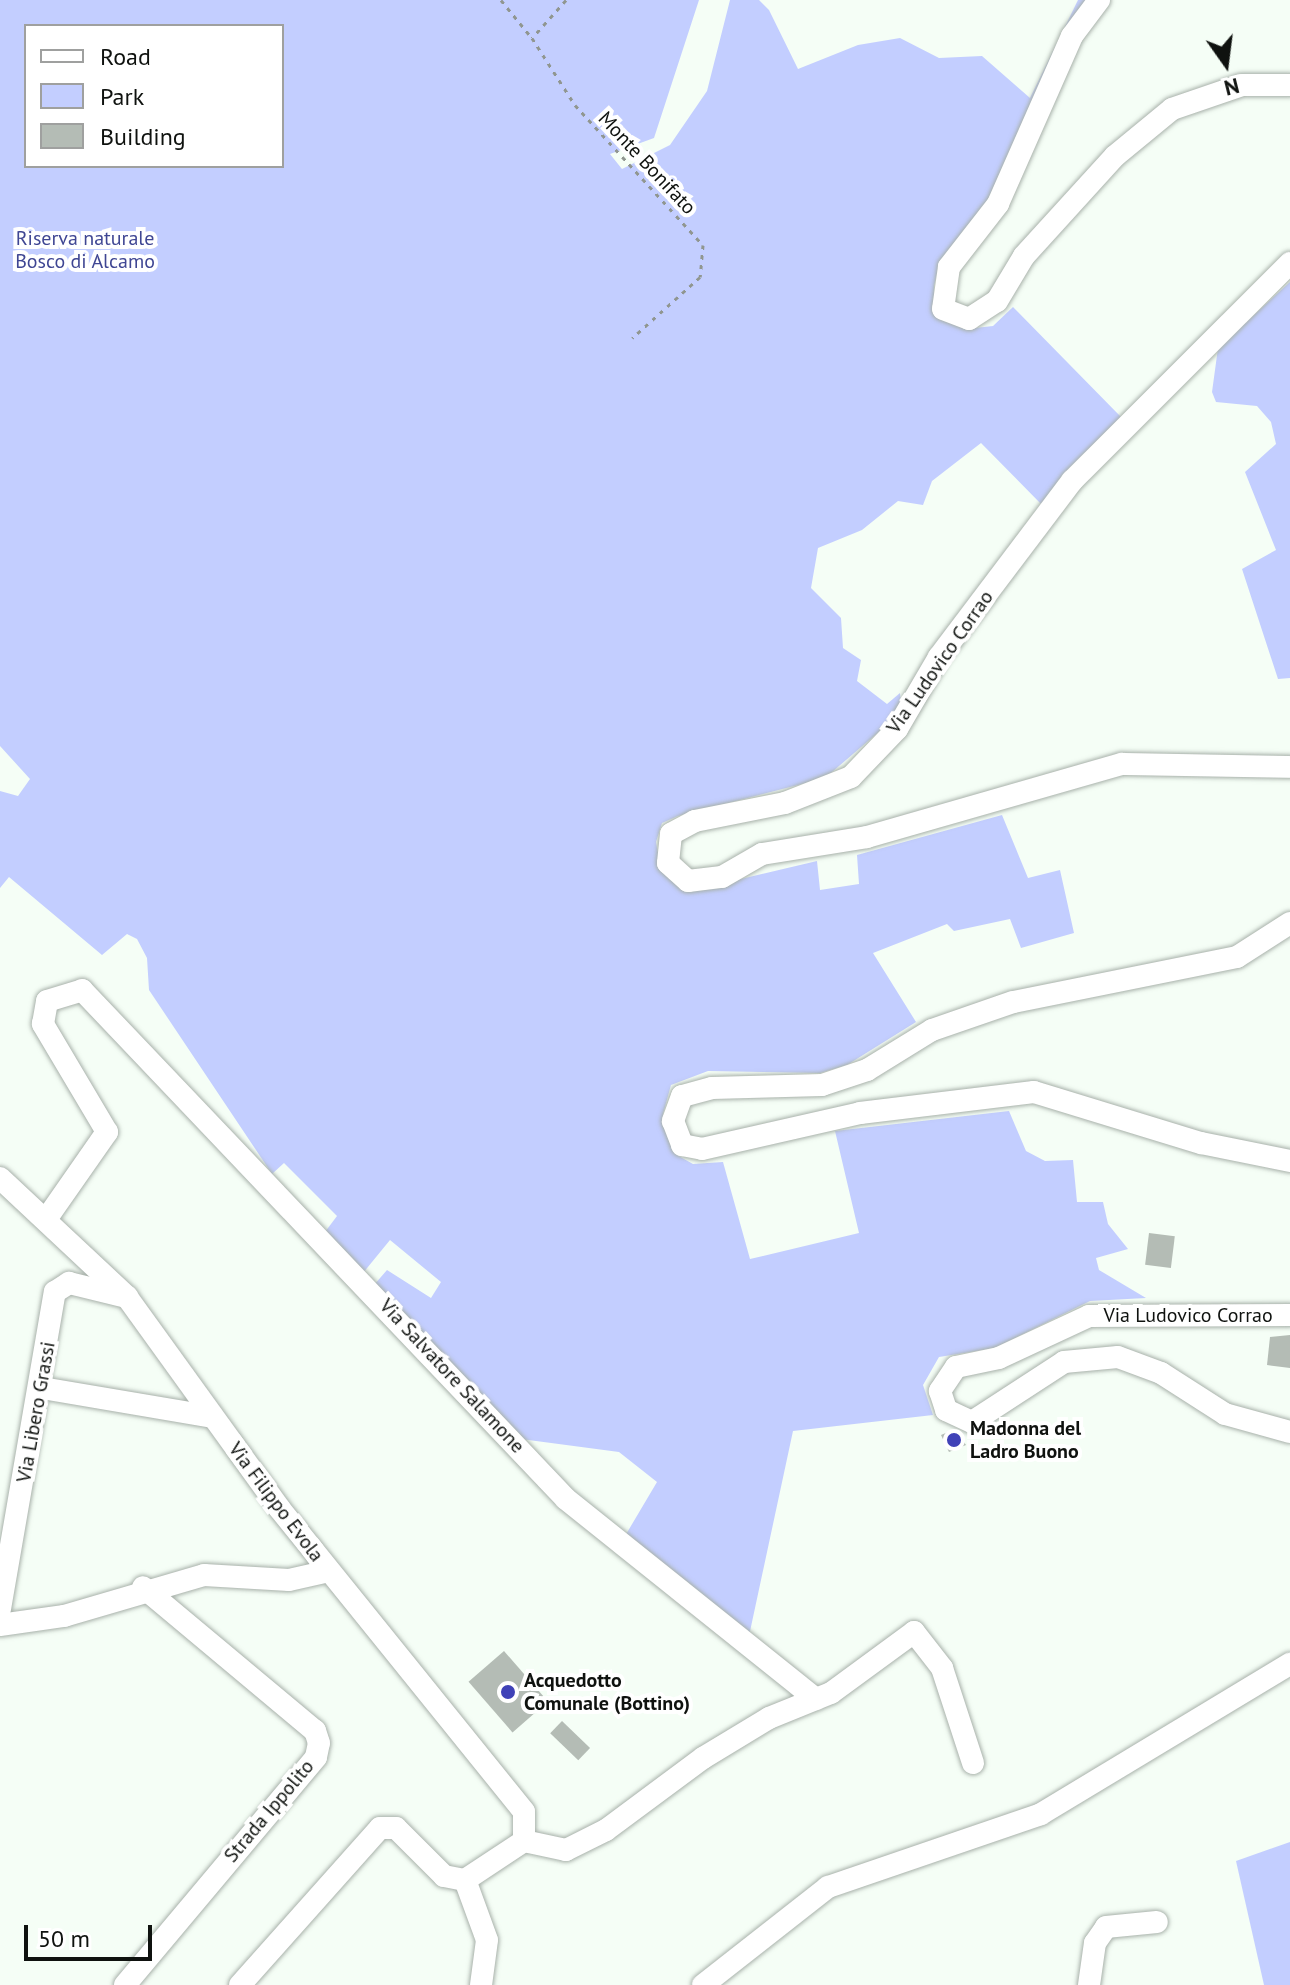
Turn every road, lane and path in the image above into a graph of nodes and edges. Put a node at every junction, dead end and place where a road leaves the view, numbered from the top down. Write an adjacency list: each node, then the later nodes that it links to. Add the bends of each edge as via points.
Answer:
1 (501, 0): 4 (path, Monte Bonifato)
2 (566, 0): 4 (path)
3 (1099, 0): 5 (street, via 1072,36 998,204 949,267 943,309 969,319 997,301 1024,256 1115,156 1172,109 1242,85)
4 (532, 38): 7 (path, Monte Bonifato, via 575,105 703,245 700,277)
5 (1290, 85)
6 (1290, 263): 8 (street, Via Ludovico Corrao, via 1072,481 939,657 897,729 851,777 785,803 695,821 671,834 668,863 688,881 722,877 762,854 867,837 1122,764)
7 (632, 338)
8 (1290, 767)
9 (1290, 923): 10 (street, via 1237,957 1013,1002 959,1021 822,1085 712,1088 682,1096 673,1121 682,1145 702,1149 860,1113 1034,1092 1201,1143)
10 (1290, 1161)
11 (0, 1178): 12 (street, Via Filippo Evola)
12 (47, 1218): 13 (street, Via Filippo Evola); 23 (street, Via Salvatore Salamone, via 107,1132 43,1024 47,1001 82,990 566,1499)
13 (127, 1297): 15 (street, Via Libero Grassi, via 60,1284); 16 (street, Via Filippo Evola)
14 (1290, 1315): 17 (street, Via Ludovico Corrao, via 1089,1316 999,1358 956,1367 940,1391 946,1410 972,1422 1064,1362 1118,1357 1161,1373 1225,1414)
15 (42, 1388): 16 (street); 20 (street, Via Libero Grassi)
16 (213, 1417): 18 (street, Via Filippo Evola)
17 (1290, 1432)
18 (329, 1571): 19 (street, via 289,1580 204,1575); 25 (street, Via Filippo Evola, via 524,1812)
19 (143, 1587): 21 (street, via 64,1616); 28 (street, Strada Ippolito, via 315,1731 319,1743 316,1757)
20 (0, 1609)
21 (0, 1625)
22 (1290, 1664): 31 (street, via 1041,1814 828,1887)
23 (816, 1699): 24 (street, via 914,1632 942,1668); 25 (street, via 703,1758 606,1830 566,1850)
24 (973, 1763)
25 (524, 1841): 26 (street)
26 (465, 1880): 29 (street, via 444,1876 396,1828 380,1828); 30 (street, via 487,1940)
27 (1157, 1922): 32 (street, via 1106,1927 1095,1943)
28 (125, 1985)
29 (240, 1985)
30 (481, 1985)
31 (703, 1985)
32 (1089, 1985)

